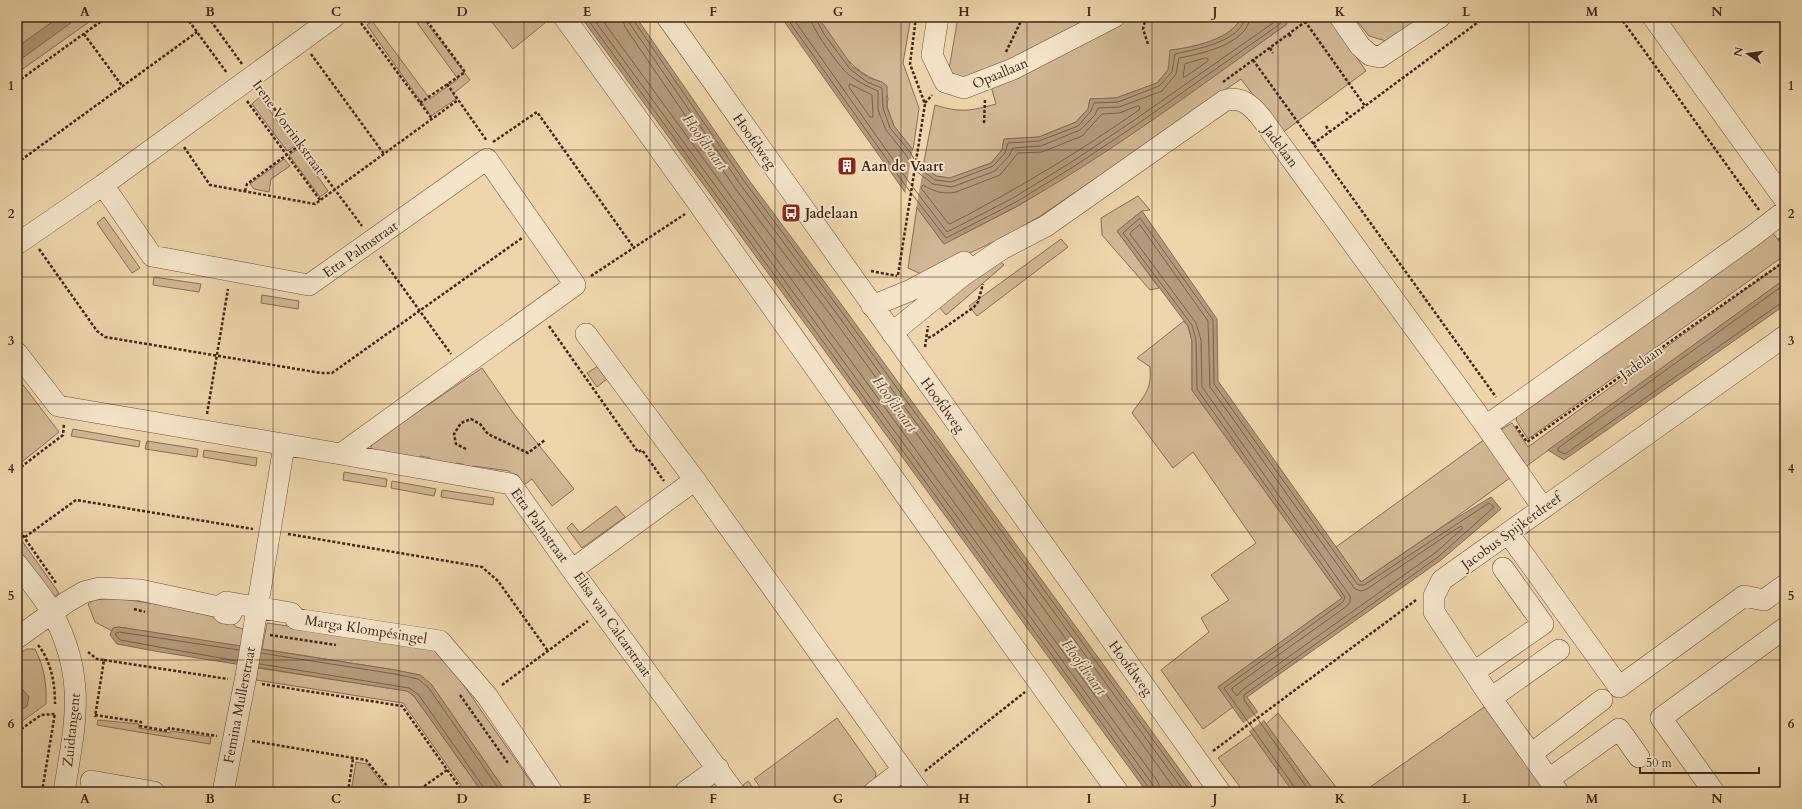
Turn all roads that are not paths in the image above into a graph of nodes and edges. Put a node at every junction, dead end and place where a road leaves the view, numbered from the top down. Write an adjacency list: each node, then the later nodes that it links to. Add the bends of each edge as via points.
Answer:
1 (334, 17): 9 (street, Irene Vorrinkstraat)
2 (564, 17): 50 (street, via 700,203 1037,682)
3 (667, 17): 14 (street, Hoofdweg)
4 (938, 17): 5 (street, Opaallaan, via 932,55 945,82 964,88 1013,70)
5 (1114, 17)
6 (1340, 17): 7 (street, via 1360,46 1370,55 1380,57)
7 (1440, 17)
8 (1653, 17): 10 (street)
9 (103, 184): 12 (street); 21 (street, Etta Palmstraat, via 152,256 309,285 487,159 575,285)
10 (1785, 200)
11 (1785, 211): 19 (street)
12 (23, 240)
13 (996, 253): 14 (street, Jadelaan, via 986,252 909,291); 15 (street, Jadelaan, via 962,276); 19 (street, Jadelaan, via 1046,226 1224,101 1231,98 1245,101 1278,141)
14 (872, 306): 15 (street, Hoofdweg)
15 (892, 333): 51 (street, Hoofdweg)
16 (586, 334): 22 (street)
17 (1785, 336): 23 (street, Jacobus Spijkerdreef)
18 (17, 353): 20 (street, Etta Palmstraat, via 58,406)
19 (1486, 426): 23 (street, Jadelaan)
20 (284, 446): 21 (street, Etta Palmstraat); 30 (street)
21 (341, 454): 27 (street, Etta Palmstraat, via 511,484)
22 (695, 480): 27 (street, Elisa van Calcarstraat); 40 (street)
23 (1543, 508): 24 (street, Jacobus Spijkerdreef)
24 (1508, 533): 28 (street, via 1619,687 1744,596 1764,600); 34 (street, Jacobus Spijkerdreef, via 1442,580 1434,596 1434,612)
25 (17, 564): 29 (street, Zuidtangent)
26 (1503, 568): 34 (street, via 1543,624)
27 (572, 570): 39 (street, Elisa van Calcarstraat)
28 (1785, 585)
29 (60, 608): 30 (street, Marga Klompésingel, via 84,592 100,588 140,590 219,607 224,613); 32 (street, Marga Klompésingel); 43 (street, Zuidtangent, via 75,680 76,706)
30 (256, 613): 45 (street, Femina Mullerstraat); 46 (street, Marga Klompésingel, via 290,624 296,619 440,640 487,696)
31 (1785, 628): 52 (street, via 1661,718)
32 (22, 634)
33 (1559, 650): 35 (street)
34 (1474, 672): 35 (street, Jacobus Spijkerdreef)
35 (1491, 698): 37 (street, Jacobus Spijkerdreef)
36 (1602, 700): 37 (street)
37 (1531, 754): 42 (street, Jacobus Spijkerdreef)
38 (1639, 757): 42 (street, via 1619,729)
39 (718, 768): 47 (street); 48 (street, Elisa van Calcarstraat)
40 (911, 781): 49 (street)
41 (91, 782): 44 (street)
42 (1553, 786)
43 (64, 792)
44 (154, 792)
45 (223, 792)
46 (552, 792)
47 (685, 792)
48 (734, 792)
49 (874, 792)
50 (1118, 792)
51 (1220, 792)
52 (1714, 792)

